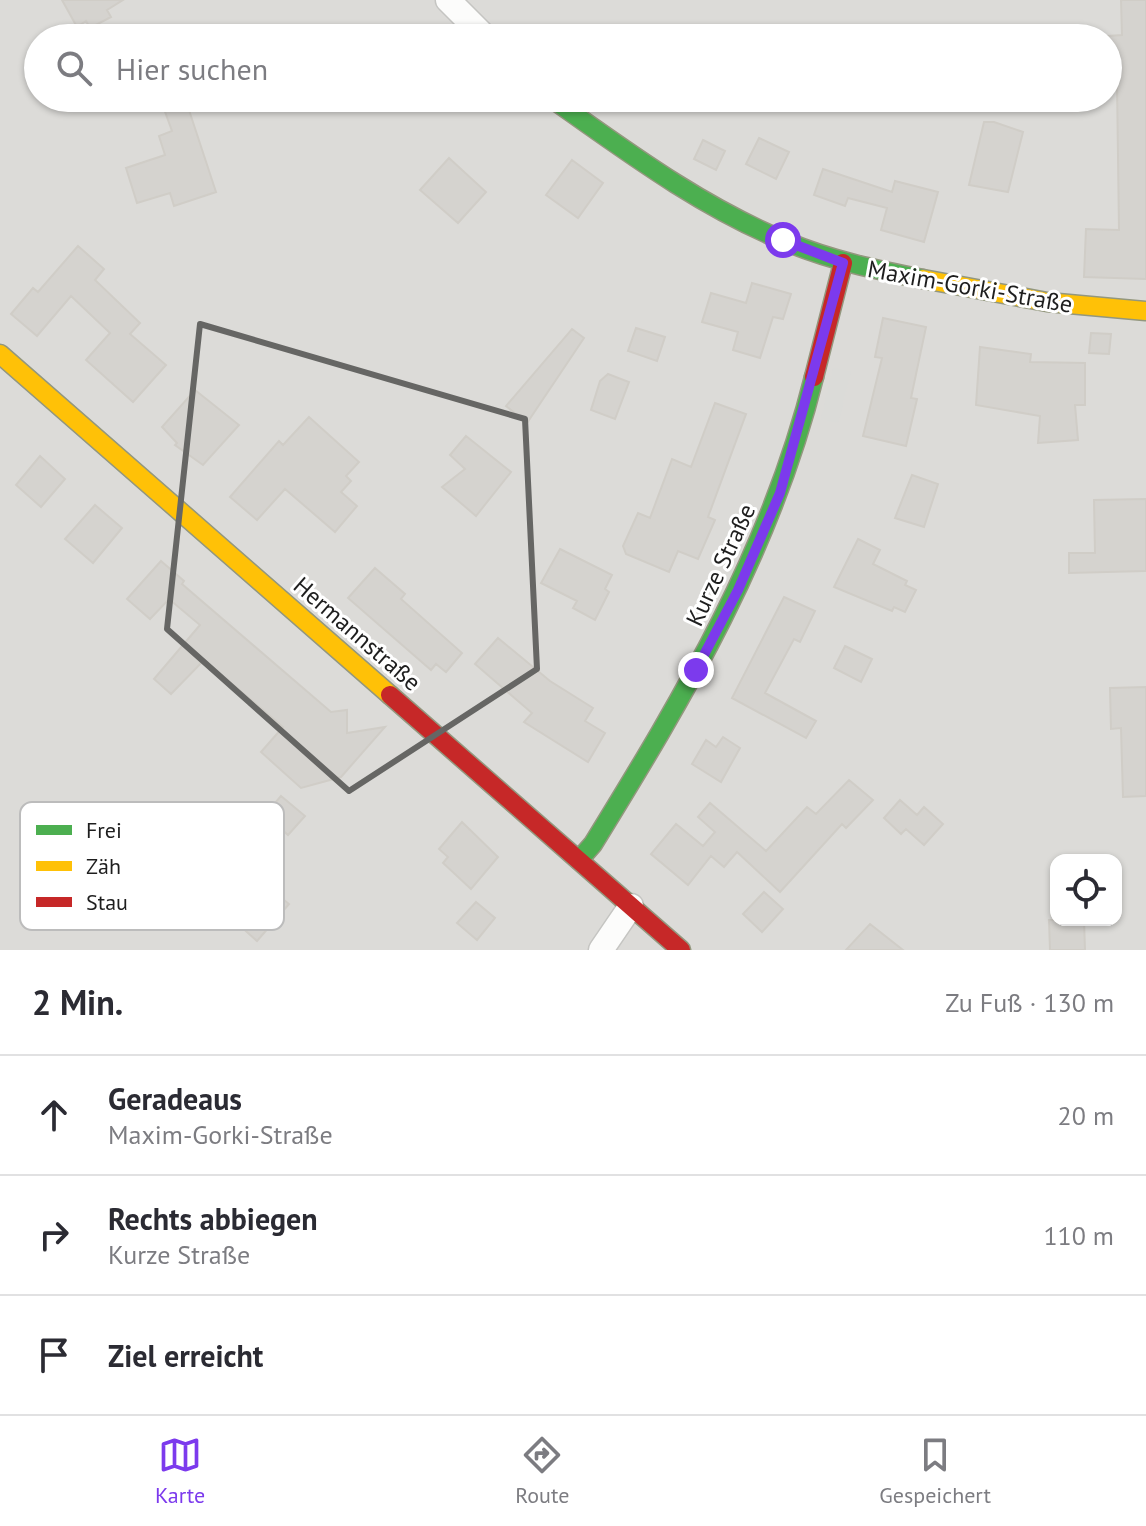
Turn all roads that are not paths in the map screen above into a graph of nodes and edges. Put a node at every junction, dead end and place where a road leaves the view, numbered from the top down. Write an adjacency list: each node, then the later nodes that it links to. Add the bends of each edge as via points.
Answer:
1 (448, 0): 2 (street)
2 (472, 24)
3 (570, 112): 4 (street, Maxim-Gorki-Straße, via 716,206)
4 (843, 263): 5 (street, Maxim-Gorki-Straße, via 1046,303); 7 (street, Kurze Straße, via 780,493 761,541 680,700)
5 (1146, 311)
6 (0, 354): 7 (street, Hermannstraße)
7 (579, 860): 8 (street, Hermannstraße)
8 (631, 906): 9 (street); 10 (street, Hermannstraße)
9 (601, 950)
10 (681, 950)

